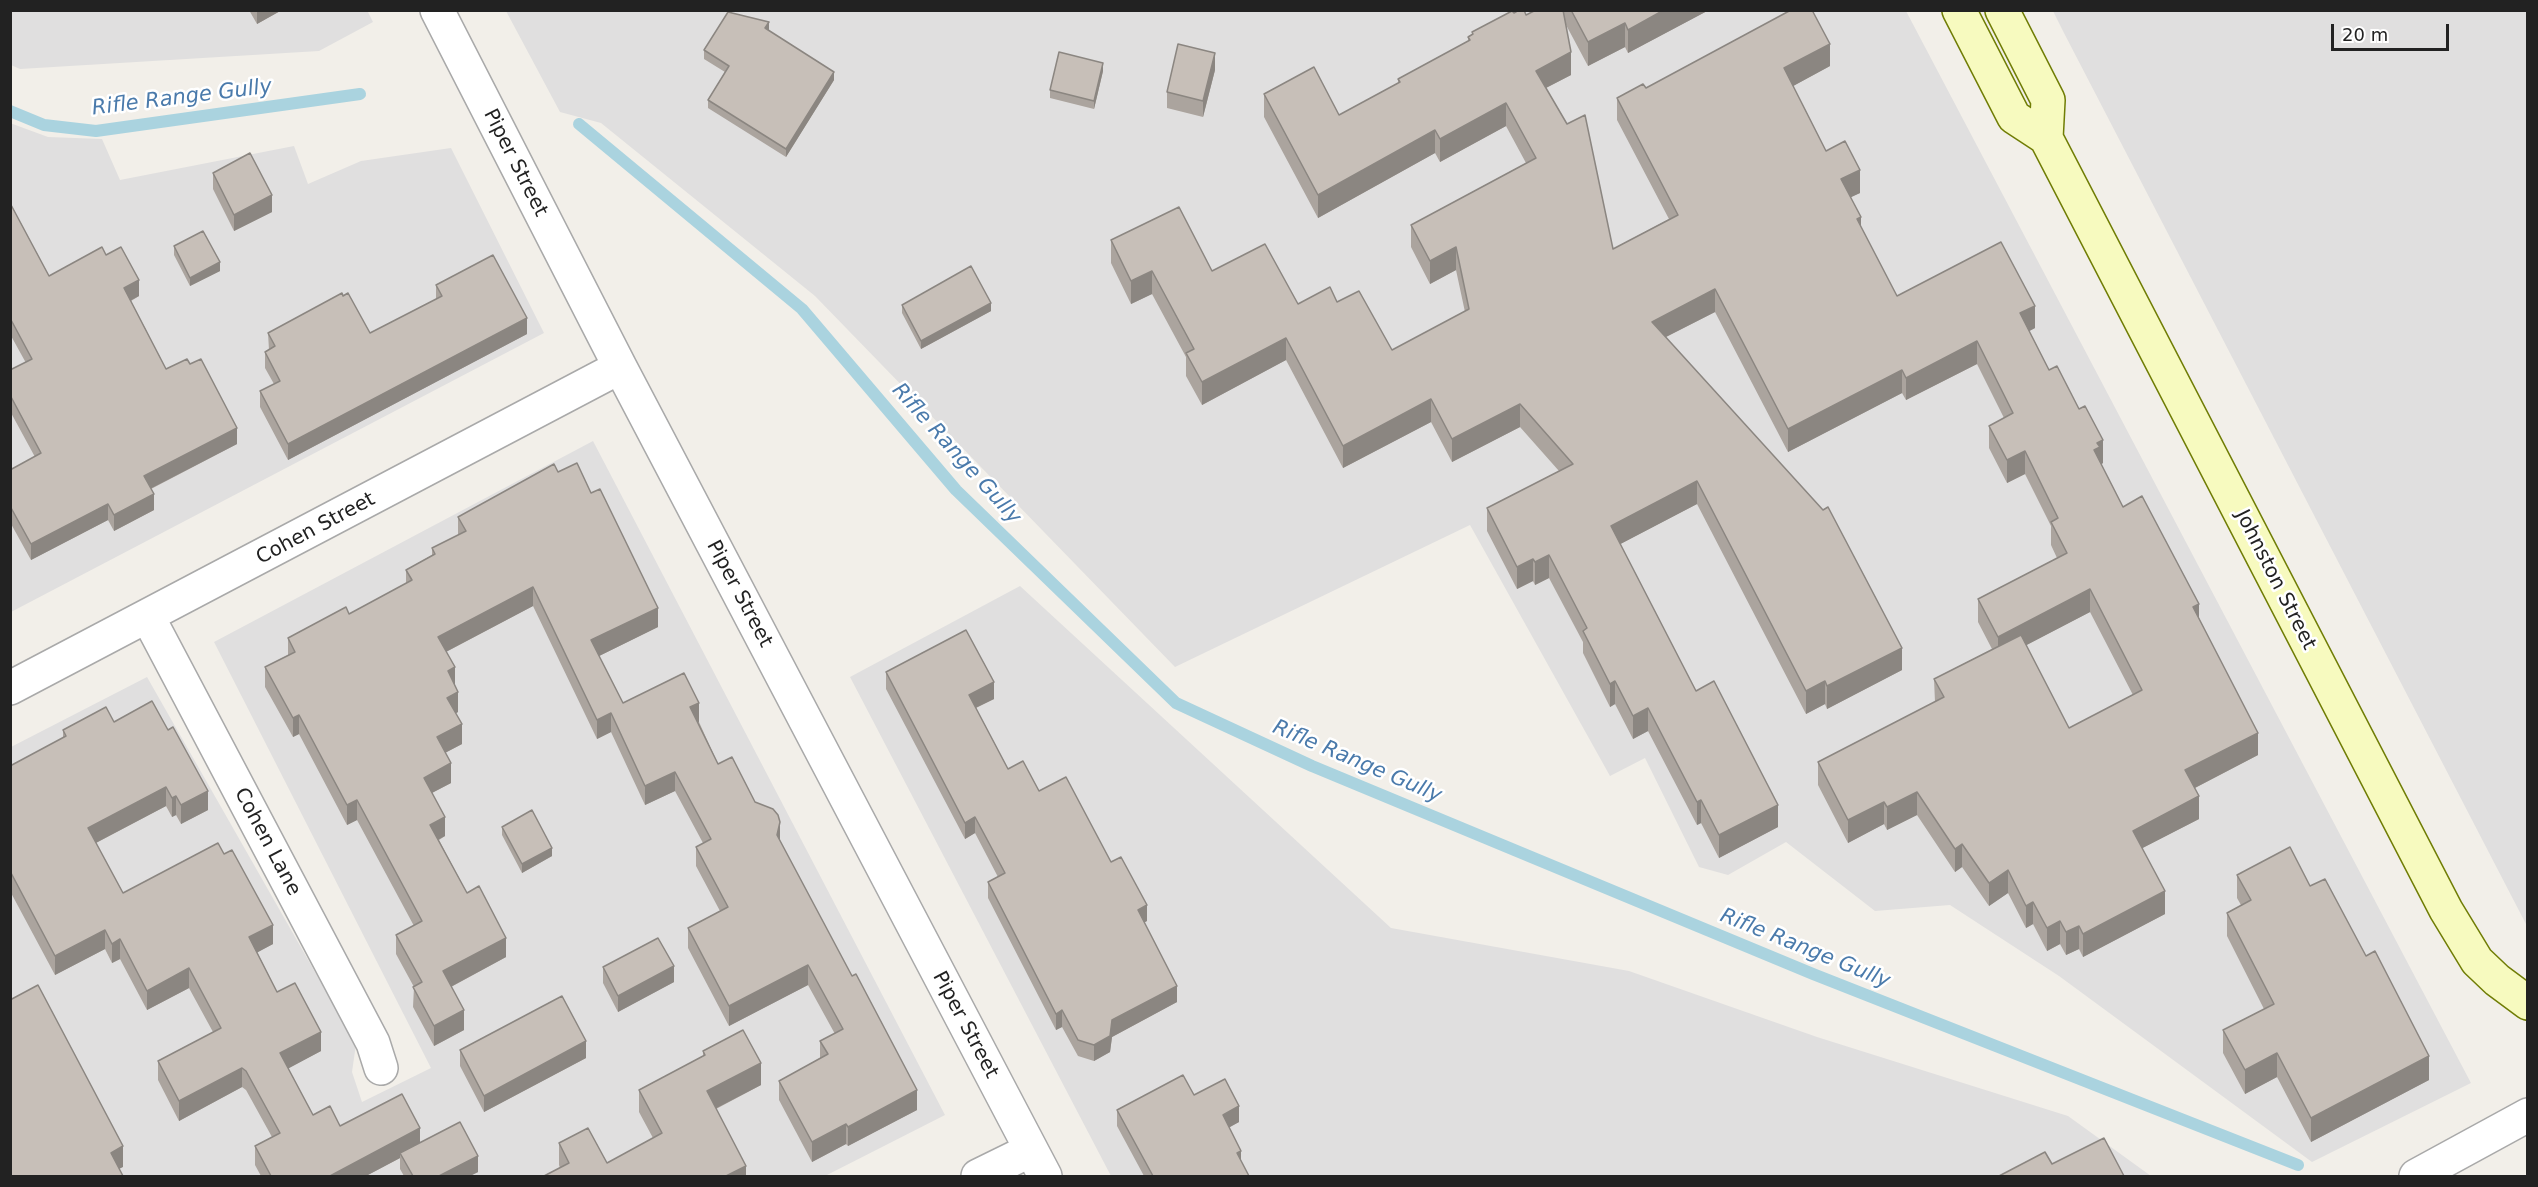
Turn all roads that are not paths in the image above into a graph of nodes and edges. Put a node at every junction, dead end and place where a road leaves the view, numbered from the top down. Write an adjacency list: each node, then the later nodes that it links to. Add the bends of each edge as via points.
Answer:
1 (437, 10): 5 (street, Piper Street)
2 (1959, 10): 4 (street, Johnston Street, via 2014,117)
3 (2002, 10): 4 (street, via 2048,100)
4 (2046, 138): 8 (street, Johnston Street, via 2446,910 2477,961)
5 (620, 367): 6 (street, Cohen Street); 11 (street, Piper Street)
6 (148, 617): 7 (street, Cohen Street); 9 (street, Cohen Lane, via 373,1043)
7 (10, 688)
8 (2528, 1003)
9 (381, 1068)
10 (2528, 1115): 13 (street)
11 (1038, 1163): 12 (street)
12 (978, 1176)
13 (2416, 1176)

